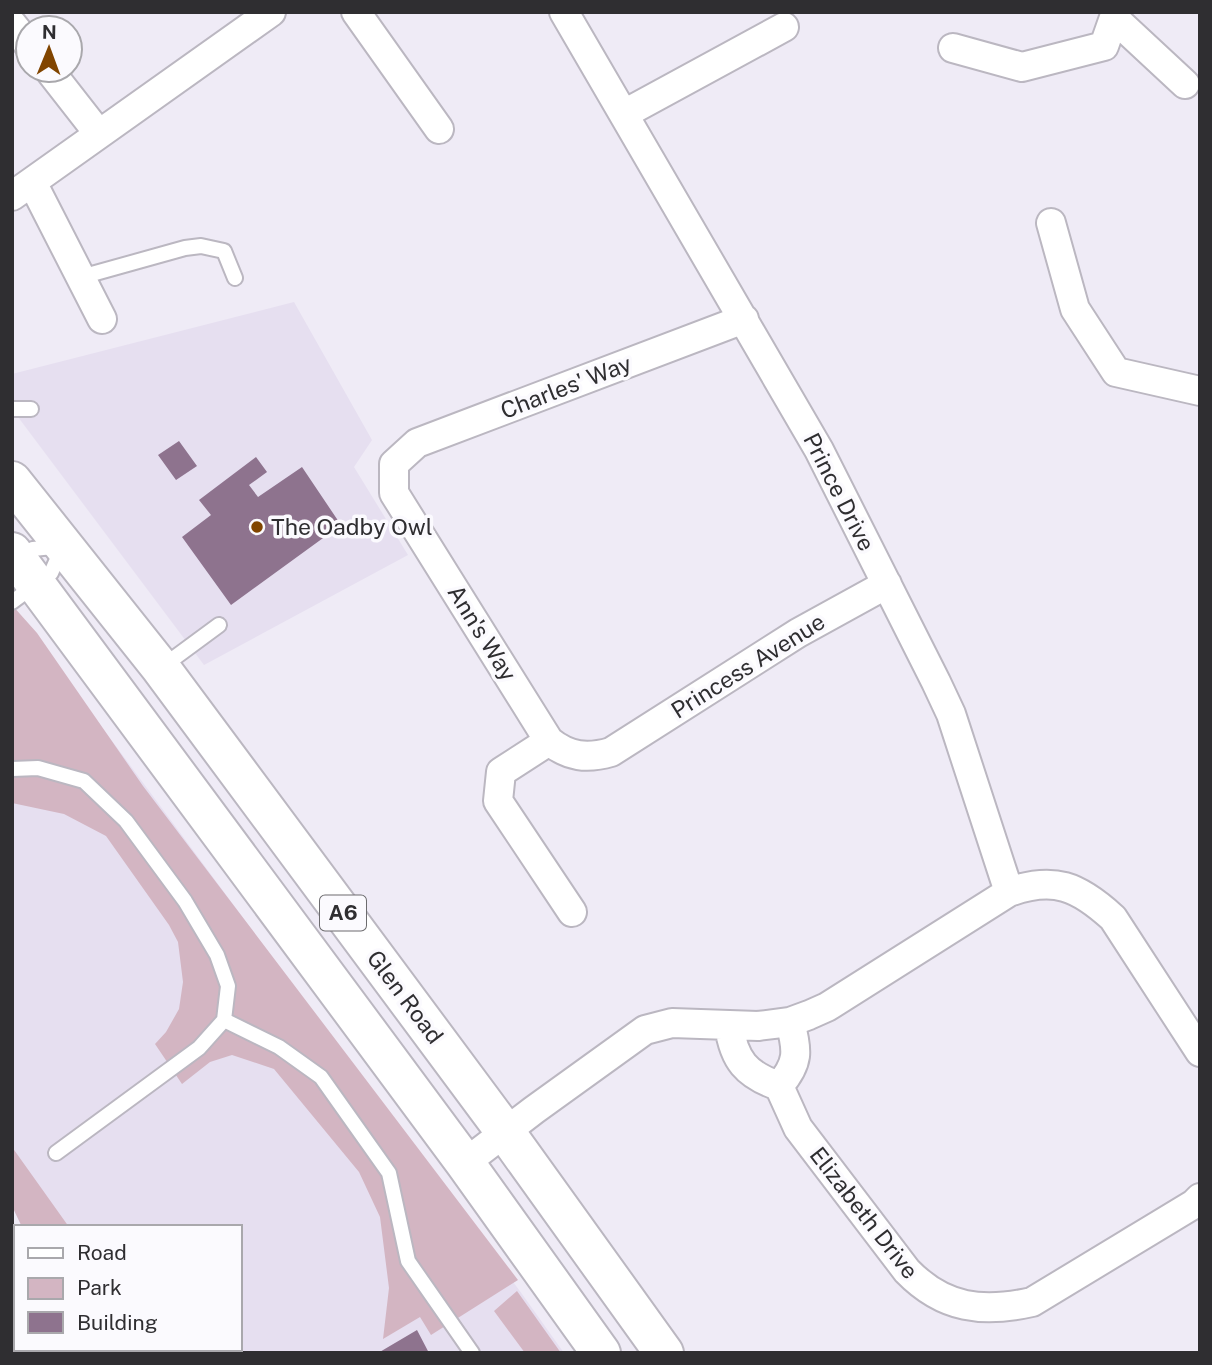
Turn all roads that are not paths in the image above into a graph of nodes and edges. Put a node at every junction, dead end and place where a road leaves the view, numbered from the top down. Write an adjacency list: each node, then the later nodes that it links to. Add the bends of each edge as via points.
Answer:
1 (271, 12): 11 (street)
2 (356, 12): 10 (street)
3 (564, 12): 9 (street, Prince Drive)
4 (1115, 15): 6 (street, via 1104,46 1022,67); 7 (street)
5 (784, 27): 9 (street)
6 (953, 48)
7 (1185, 83)
8 (60, 84): 11 (street)
9 (624, 114): 17 (street, Prince Drive)
10 (439, 129)
11 (99, 134): 12 (street)
12 (22, 189): 14 (street)
13 (1051, 223): 18 (street, via 1075,309 1116,372)
14 (80, 277): 15 (lane, via 201,246 224,251); 16 (street)
15 (235, 278)
16 (102, 319)
17 (744, 319): 21 (street, Charles' Way, via 417,443); 25 (street, Prince Drive, via 819,450)
18 (1200, 391)
19 (12, 409): 20 (lane)
20 (31, 409)
21 (394, 464): 28 (street, Ann's Way, via 394,493)
22 (12, 481): 23 (highway, Glen Road / A6)
23 (63, 546): 24 (lane, via 33,549); 24 (lane, via 51,573); 27 (highway, Glen Road / A6)
24 (18, 572): 39 (highway, A6)
25 (887, 584): 28 (street, Princess Avenue, via 798,633 611,752 577,756); 30 (street, Prince Drive, via 951,715)
26 (219, 625): 27 (lane)
27 (160, 667): 37 (highway, Glen Road / A6)
28 (549, 741): 31 (street, via 501,772 498,801)
29 (12, 769): 32 (lane, via 38,768 84,781 126,821 185,901 217,955 228,986)
30 (1009, 892): 33 (street, via 827,1007); 35 (street, via 1030,885 1054,885 1076,890 1096,902 1113,918)
31 (572, 912)
32 (224, 1020): 38 (lane, via 199,1048); 41 (lane, via 279,1047 321,1077 389,1173 408,1261)
33 (790, 1022): 34 (street); 36 (street, via 796,1056)
34 (729, 1026): 36 (street, via 732,1046 743,1064 759,1079); 37 (street, via 672,1023 645,1030)
35 (1200, 1052)
36 (779, 1086): 40 (street, Elizabeth Drive, via 798,1128 907,1271 924,1288 972,1307 1003,1309 1032,1302)
37 (506, 1133): 39 (street); 43 (highway, Glen Road / A6)
38 (56, 1153)
39 (465, 1163): 42 (highway, A6)
40 (1200, 1198)
41 (472, 1353)
42 (601, 1353)
43 (664, 1353)

